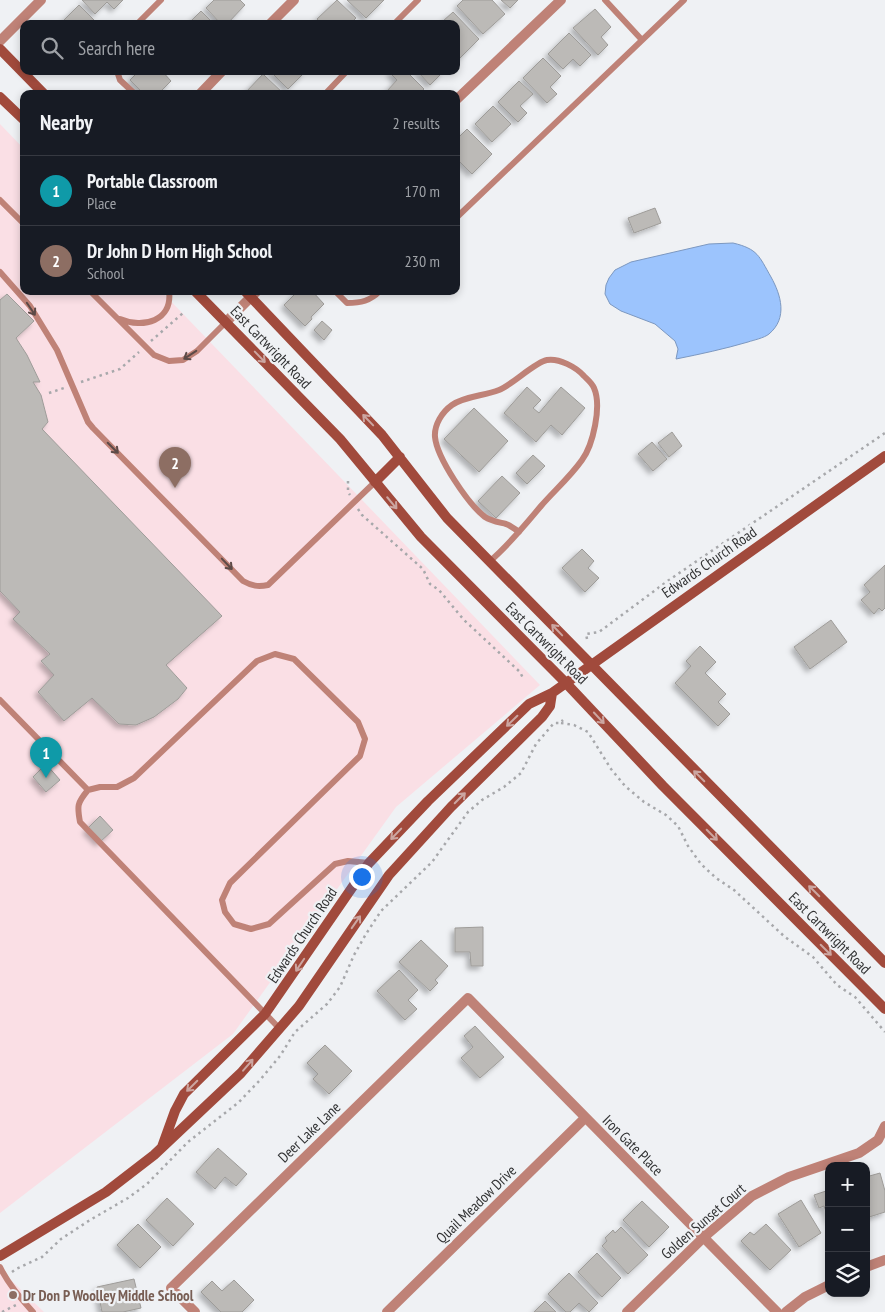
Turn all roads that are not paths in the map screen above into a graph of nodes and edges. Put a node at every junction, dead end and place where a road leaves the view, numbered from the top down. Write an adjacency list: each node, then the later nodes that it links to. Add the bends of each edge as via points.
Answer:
1 (41, 0): 8 (street)
2 (161, 0): 9 (lane)
3 (294, 0): 10 (street)
4 (418, 0): 11 (lane)
5 (561, 0): 25 (street)
6 (605, 0): 13 (lane)
7 (684, 0): 13 (lane)
8 (21, 20)
9 (141, 20)
10 (274, 20)
11 (398, 20)
12 (20, 21): 14 (street)
13 (642, 40): 29 (lane)
14 (0, 41)
15 (0, 49): 16 (main road)
16 (20, 69)
17 (25, 75): 21 (main road)
18 (118, 75): 22 (lane)
19 (218, 75): 23 (street)
20 (343, 75): 24 (lane)
21 (40, 90)
22 (131, 90)
23 (204, 90)
24 (329, 90)
25 (460, 96)
26 (0, 97): 27 (main road)
27 (20, 116)
28 (0, 200): 30 (lane)
29 (460, 214)
30 (20, 220)
31 (0, 272): 32 (lane, one-way to 32)
32 (20, 295)
33 (20, 295): 45 (lane, one-way to 45, via 57,350 88,422 251,585 268,585)
34 (94, 295): 41 (lane)
35 (170, 295): 41 (lane, via 162,315 146,324)
36 (199, 295): 42 (main road, East Cartwright Road)
37 (249, 295): 42 (street)
38 (253, 295): 44 (main road, East Cartwright Road, one-way to 38)
39 (339, 295): 40 (lane, via 347,303 358,303)
40 (376, 295)
41 (115, 317): 42 (lane, one-way to 41, via 183,360 169,361 154,355)
42 (226, 322): 45 (main road, East Cartwright Road, one-way to 45, via 340,439)
43 (885, 456): 48 (main road, Edwards Church Road)
44 (400, 457): 45 (main road); 47 (main road, East Cartwright Road, via 446,518)
45 (375, 482): 49 (main road, East Cartwright Road, one-way to 49, via 421,537)
46 (519, 532): 46 (lane, via 582,460 594,430 598,408 594,386 581,373 562,362 546,360 502,389 452,405 436,427 438,452 466,495 484,516); 47 (lane)
47 (490, 562): 48 (main road, East Cartwright Road, one-way to 47)
48 (591, 665): 49 (main road, Edwards Church Road); 54 (main road, East Cartwright Road, one-way to 48)
49 (566, 682): 50 (main road, Edwards Church Road); 56 (main road, East Cartwright Road, one-way to 56)
50 (552, 693): 53 (main road, Edwards Church Road, one-way to 53, via 529,704); 58 (main road, one-way to 50, via 389,876 451,807 542,717 550,706)
51 (0, 700): 52 (lane)
52 (88, 790): 53 (lane, via 117,787 134,778 257,661 274,654 294,659 358,722 365,739 360,756 230,883 222,900 225,912 234,924 251,929 269,924 335,864 348,861); 57 (lane, via 77,809 80,822)
53 (369, 863): 57 (main road, Edwards Church Road, one-way to 57)
54 (885, 963)
55 (468, 998): 59 (street, Iron Gate Place); 69 (street, Deer Lake Lane, via 172,1288)
56 (885, 1009)
57 (265, 1014): 58 (lane); 61 (main road, Edwards Church Road, one-way to 61, via 184,1094 174,1111)
58 (280, 1029): 61 (main road, one-way to 58, via 241,1073)
59 (586, 1118): 62 (street, Iron Gate Place); 70 (street, Quail Meadow Drive)
60 (885, 1126): 62 (street, Golden Sunset Court, via 878,1140 859,1154 789,1177 752,1196)
61 (162, 1147): 63 (main road, via 106,1192)
62 (704, 1237): 71 (street, Golden Sunset Court); 72 (street, Iron Gate Place)
63 (0, 1256)
64 (885, 1260): 65 (street)
65 (870, 1266)
66 (0, 1267): 68 (lane)
67 (825, 1287): 73 (street)
68 (33, 1312)
69 (195, 1312)
70 (387, 1312)
71 (627, 1312)
72 (777, 1312)
73 (786, 1312)

